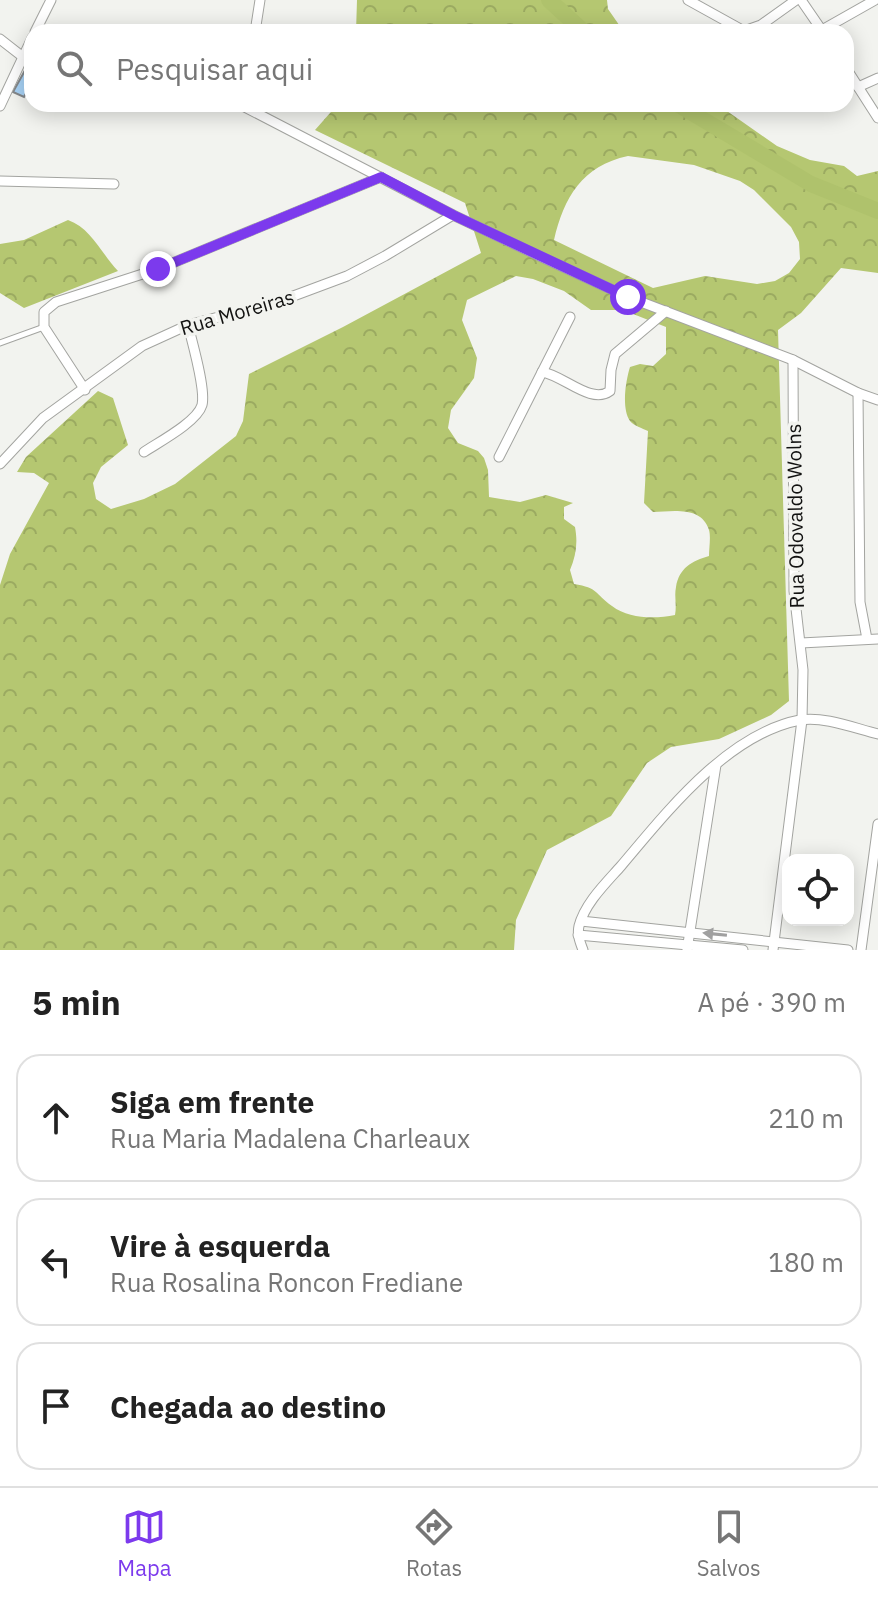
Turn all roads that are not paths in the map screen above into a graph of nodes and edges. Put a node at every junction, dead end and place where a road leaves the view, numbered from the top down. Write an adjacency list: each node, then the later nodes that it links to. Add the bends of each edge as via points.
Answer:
1 (51, 0): 6 (street)
2 (260, 0): 7 (street)
3 (688, 0): 8 (street)
4 (798, 0): 9 (street); 10 (street)
5 (875, 0): 11 (street)
6 (39, 24)
7 (256, 24)
8 (731, 24)
9 (762, 24)
10 (817, 24)
11 (835, 24)
12 (0, 39): 13 (street)
13 (24, 56)
14 (24, 63): 18 (street)
15 (878, 78): 17 (street)
16 (854, 81): 17 (street)
17 (858, 87): 20 (street)
18 (0, 106)
19 (255, 112): 21 (street)
20 (878, 118)
21 (381, 177): 24 (street); 28 (street, via 158,269 56,302 44,312)
22 (0, 181): 23 (street)
23 (114, 184)
24 (453, 215): 25 (street); 27 (street, Rua Moreiras, via 337,280)
25 (666, 311): 30 (street); 31 (street, via 615,354 606,394 594,395)
26 (570, 317): 31 (street)
27 (188, 325): 32 (street, Rua Moreiras, via 142,346); 35 (street, via 202,404 197,414)
28 (44, 327): 29 (lane); 32 (street)
29 (0, 343)
30 (793, 360): 33 (street); 40 (street, Rua Odovaldo Wolns, via 794,591)
31 (542, 372): 36 (street)
32 (85, 390): 37 (street, Rua Moreiras, via 43,418)
33 (858, 393): 34 (street); 38 (street, via 860,602)
34 (878, 400)
35 (144, 452)
36 (499, 457)
37 (0, 464)
38 (867, 639): 39 (street); 40 (street)
39 (878, 639)
40 (801, 643): 41 (street, Rua Odovaldo Wolns)
41 (802, 720): 42 (street); 43 (street, via 765,734); 48 (street, Rua Odovaldo Wolns)
42 (878, 734)
43 (716, 765): 45 (street, via 644,839); 46 (street)
44 (878, 824): 53 (street)
45 (581, 921): 46 (street); 47 (street)
46 (689, 931): 48 (street, one-way to 46); 49 (street)
47 (578, 935): 49 (street); 50 (street)
48 (774, 945): 52 (street)
49 (687, 947): 51 (street)
50 (583, 950)
51 (743, 950)
52 (848, 950)
53 (861, 950)

